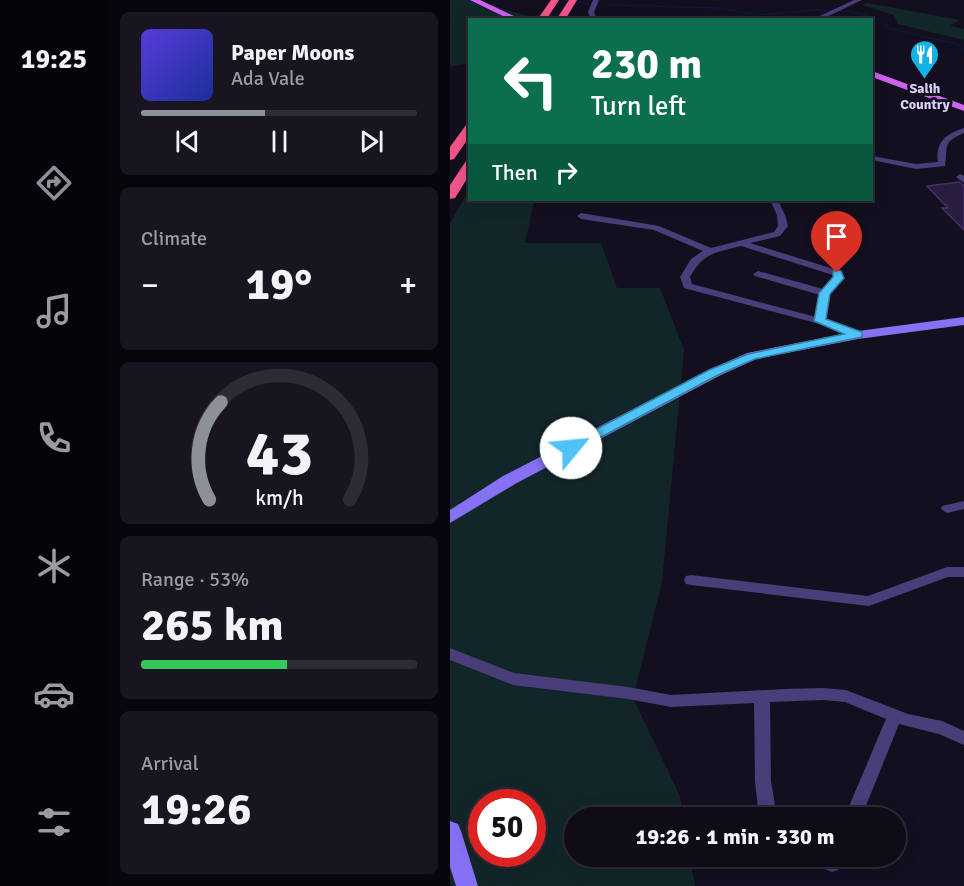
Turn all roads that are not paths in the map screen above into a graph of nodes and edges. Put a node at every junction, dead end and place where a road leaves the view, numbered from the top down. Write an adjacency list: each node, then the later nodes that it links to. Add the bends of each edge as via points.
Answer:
1 (474, 0): 6 (main road)
2 (555, 0): 7 (highway)
3 (573, 0): 8 (highway)
4 (596, 0): 9 (street, via 591,12)
5 (859, 0): 10 (street)
6 (514, 18)
7 (542, 18)
8 (561, 18)
9 (593, 18)
10 (818, 18)
11 (873, 74): 12 (main road)
12 (964, 108)
13 (468, 130): 15 (highway)
14 (964, 130): 16 (street, via 941,143 942,164 911,166)
15 (450, 156)
16 (873, 158)
17 (468, 167): 18 (highway)
18 (450, 195)
19 (774, 201): 21 (street, via 783,226 777,234)
20 (582, 216): 22 (street, via 656,228)
21 (741, 243): 22 (street); 24 (street, via 837,273 839,278)
22 (710, 251): 25 (street, via 694,261 685,277 687,286)
23 (758, 274): 24 (street)
24 (825, 293): 25 (street)
25 (820, 321): 27 (street)
26 (964, 321): 27 (main road)
27 (858, 334): 30 (main road, via 752,356 714,373 509,480)
28 (964, 505): 29 (street)
29 (947, 509)
30 (450, 517)
31 (964, 572): 32 (street, via 947,573 869,601)
32 (692, 580)
33 (450, 654): 34 (street, via 513,680 671,701)
34 (762, 696): 35 (street, via 846,696); 37 (street)
35 (895, 716): 36 (street); 38 (street)
36 (964, 738)
37 (767, 807)
38 (857, 807)
39 (450, 831): 40 (main road)
40 (467, 886)

